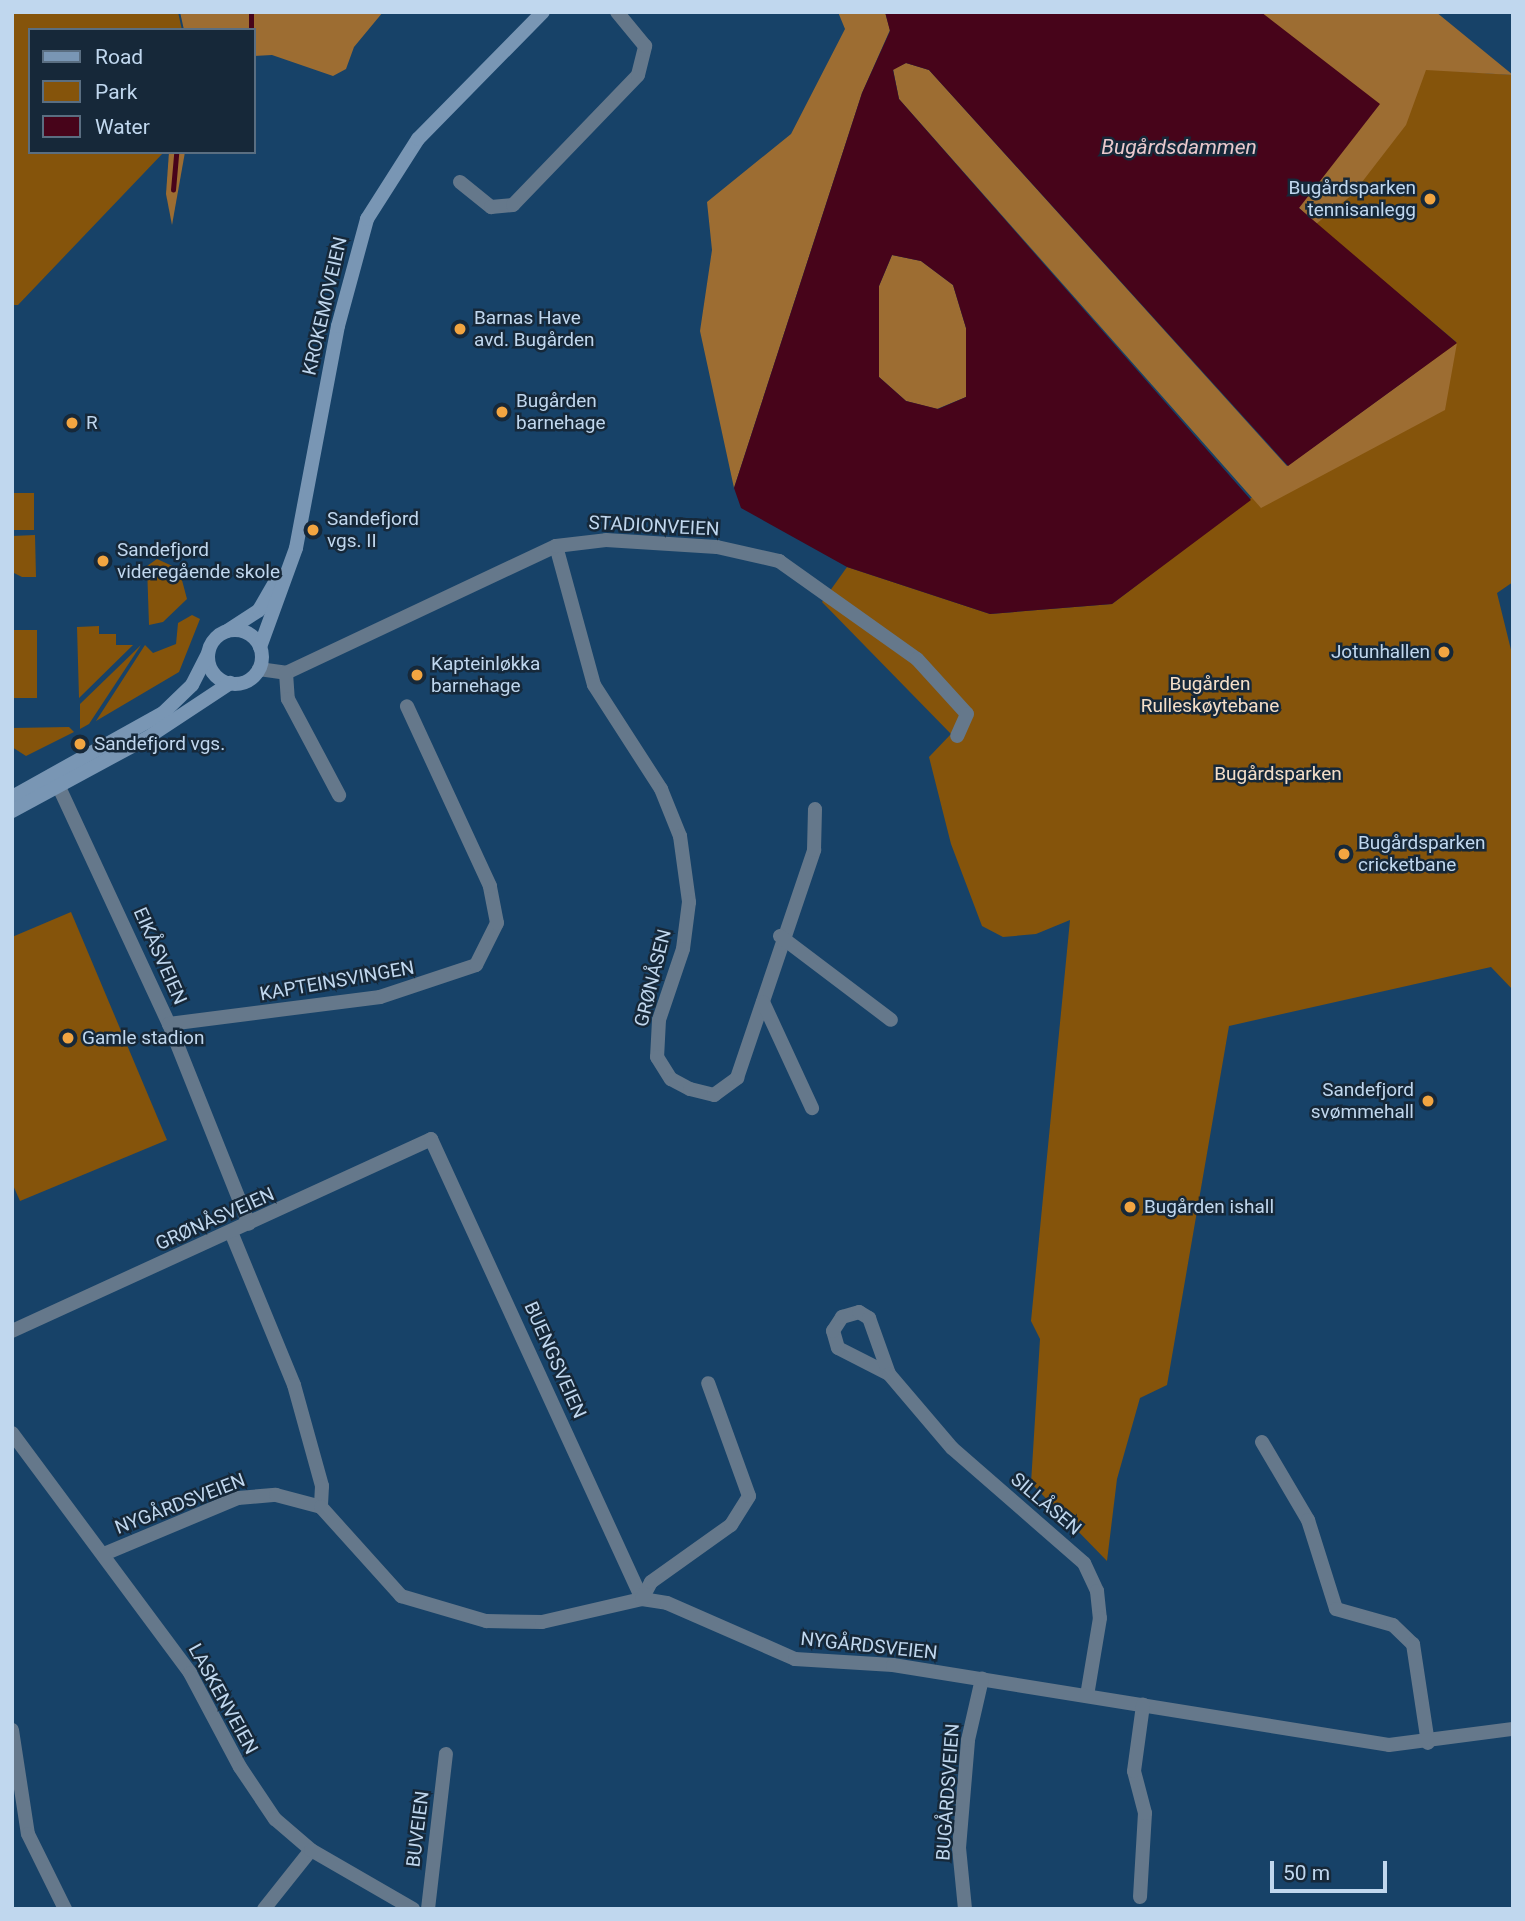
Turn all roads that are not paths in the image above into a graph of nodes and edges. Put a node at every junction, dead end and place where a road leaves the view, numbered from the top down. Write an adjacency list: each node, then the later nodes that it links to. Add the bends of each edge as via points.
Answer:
1 (543, 12): 5 (main road, KROKEMOVEIEN, via 418,139 367,219 344,298)
2 (617, 12): 3 (street, via 645,46 646,63 638,75 513,205 491,207)
3 (460, 182)
4 (556, 546): 10 (street, STADIONVEIEN); 13 (street, STADIONVEIEN, via 606,540 690,545 779,561 917,659 967,714); 20 (street, GRØNÅSEN, via 594,685 661,789 680,836 689,902 683,949 657,1036 663,1070 690,1089 726,1090)
5 (296, 548): 6 (main road, KROKEMOVEIEN, via 259,610); 7 (main road, KROKEMOVEIEN)
6 (227, 631): 7 (main road, via 244,631); 8 (main road, KROKEMOVEIEN)
7 (260, 647): 9 (main road, KROKEMOVEIEN)
8 (208, 653): 11 (main road, via 215,675); 16 (main road, KROKEMOVEIEN, via 192,685 163,713)
9 (259, 669): 10 (street); 11 (main road, via 247,681)
10 (286, 673): 15 (street, via 288,699)
11 (230, 683): 14 (main road)
12 (407, 706): 22 (street, KAPTEINSVINGEN, via 490,886 497,923 476,965 380,997)
13 (957, 736)
14 (58, 785): 18 (main road); 22 (street, EIKÅSVEIEN)
15 (339, 795)
16 (12, 797)
17 (815, 808): 19 (street, GRØNÅSEN, via 814,850)
18 (12, 811)
19 (780, 936): 20 (street, GRØNÅSEN); 21 (street)
20 (763, 1002): 23 (street)
21 (891, 1020)
22 (169, 1024): 25 (street, EIKÅSVEIEN)
23 (812, 1108)
24 (431, 1139): 25 (street, GRØNÅSVEIEN); 34 (street, BUENGSVEIEN)
25 (249, 1224): 26 (street, GRØNÅSVEIEN)
26 (231, 1232): 27 (street, GRØNÅSVEIEN); 32 (street, via 294,1385 322,1486)
27 (12, 1331)
28 (890, 1374): 28 (street, SILLÅSEN, via 869,1318 859,1312 842,1317 832,1331 838,1349); 36 (street, SILLÅSEN, via 952,1448 1084,1563 1097,1591 1100,1618)
29 (708, 1383): 34 (street, via 750,1496 731,1525 651,1583)
30 (12, 1433): 33 (street, LASKENVEIEN)
31 (1262, 1442): 40 (street, via 1308,1520 1336,1609 1393,1625 1413,1644)
32 (321, 1507): 33 (street, NYGÅRDSVEIEN, via 258,1494); 34 (street, NYGÅRDSVEIEN, via 382,1580 424,1606 511,1623)
33 (104, 1554): 42 (street, LASKENVEIEN, via 190,1673 262,1803)
34 (642, 1599): 35 (street, NYGÅRDSVEIEN, via 667,1603 794,1659)
35 (982, 1679): 36 (street, NYGÅRDSVEIEN); 48 (street, BUGÅRDSVEIEN, via 963,1794)
36 (1087, 1696): 37 (street, NYGÅRDSVEIEN)
37 (1143, 1705): 40 (street, NYGÅRDSVEIEN, via 1390,1745); 43 (street, via 1134,1771 1144,1813)
38 (1513, 1729): 40 (street, NYGÅRDSVEIEN)
39 (12, 1730): 44 (street, via 28,1834)
40 (1428, 1743)
41 (446, 1754): 47 (street, BUVEIEN)
42 (311, 1850): 45 (street, via 272,1890); 46 (street, LASKENVEIEN)
43 (1140, 1897)
44 (65, 1909)
45 (264, 1909)
46 (413, 1909)
47 (428, 1909)
48 (965, 1909)

